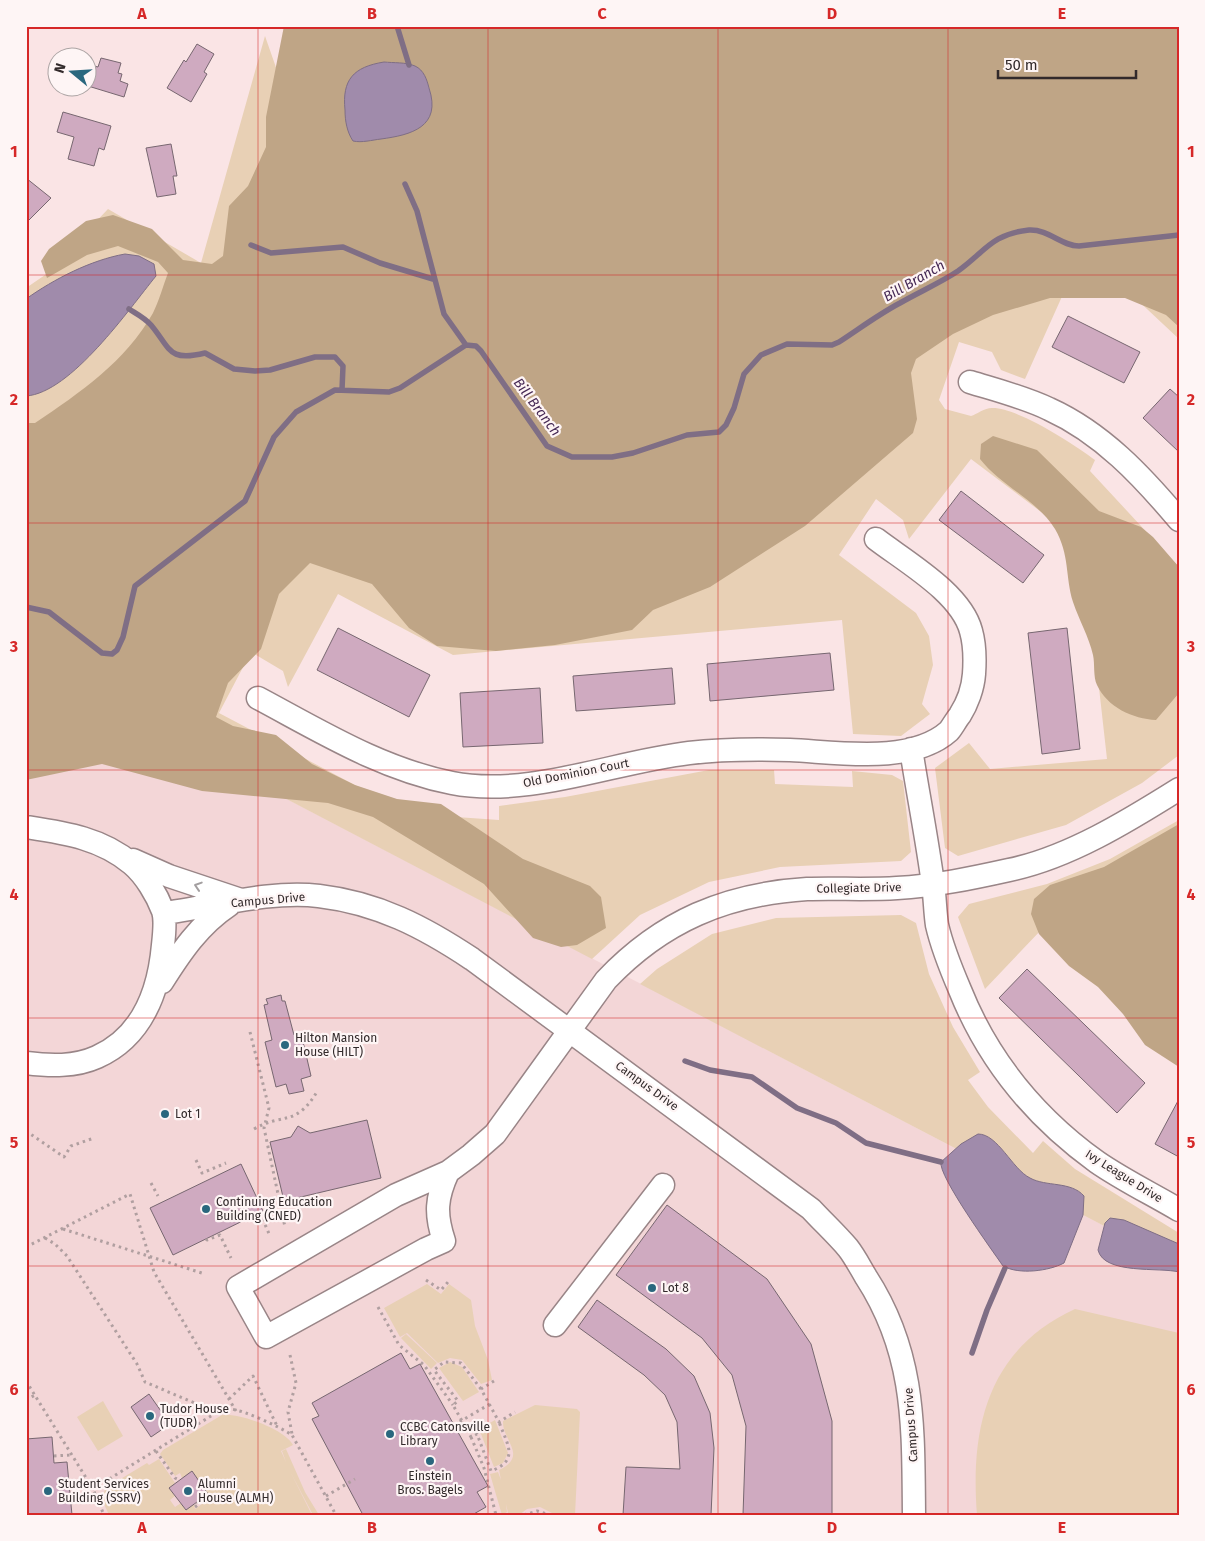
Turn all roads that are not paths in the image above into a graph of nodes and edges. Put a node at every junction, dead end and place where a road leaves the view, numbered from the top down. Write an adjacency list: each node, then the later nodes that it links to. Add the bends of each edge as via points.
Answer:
1 (970, 382): 2 (street, via 1050,409 1082,427 1132,467)
2 (1179, 520)
3 (876, 539): 5 (street, Old Dominion Court, via 943,589 958,606 971,629 975,654 974,680 964,708 950,730 932,742)
4 (258, 698): 5 (street, Old Dominion Court, via 361,753 409,772 453,783 488,786 563,778 644,760 707,751 884,754)
5 (911, 749): 9 (street)
6 (1179, 789): 9 (street, Collegiate Drive, via 1123,824 1070,850 1012,870)
7 (26, 827): 8 (street, via 92,840)
8 (119, 854): 10 (street, one-way to 8); 11 (street, via 147,882)
9 (933, 884): 13 (street, Collegiate Drive, via 768,893 719,905 684,919 652,938 626,960 606,980); 17 (street, Ivy League Drive, via 937,926 947,959 966,1005 1010,1079 1032,1106 1098,1162)
10 (238, 902): 11 (street, Campus Drive); 12 (street, via 216,914 196,934); 13 (street, Campus Drive, via 318,896 397,916 434,933)
11 (164, 913): 12 (street, via 161,969)
12 (154, 996): 14 (street, via 128,1036 96,1058 70,1065)
13 (569, 1030): 15 (street, Collegiate Drive, via 495,1134); 19 (street, Campus Drive, via 811,1209 848,1249 875,1290 894,1330 907,1376 913,1423)
14 (26, 1063)
15 (448, 1172): 15 (street, via 396,1195 238,1287 266,1337 444,1241 437,1210 439,1191)
16 (663, 1185): 18 (street)
17 (1179, 1210)
18 (556, 1325)
19 (914, 1515)

